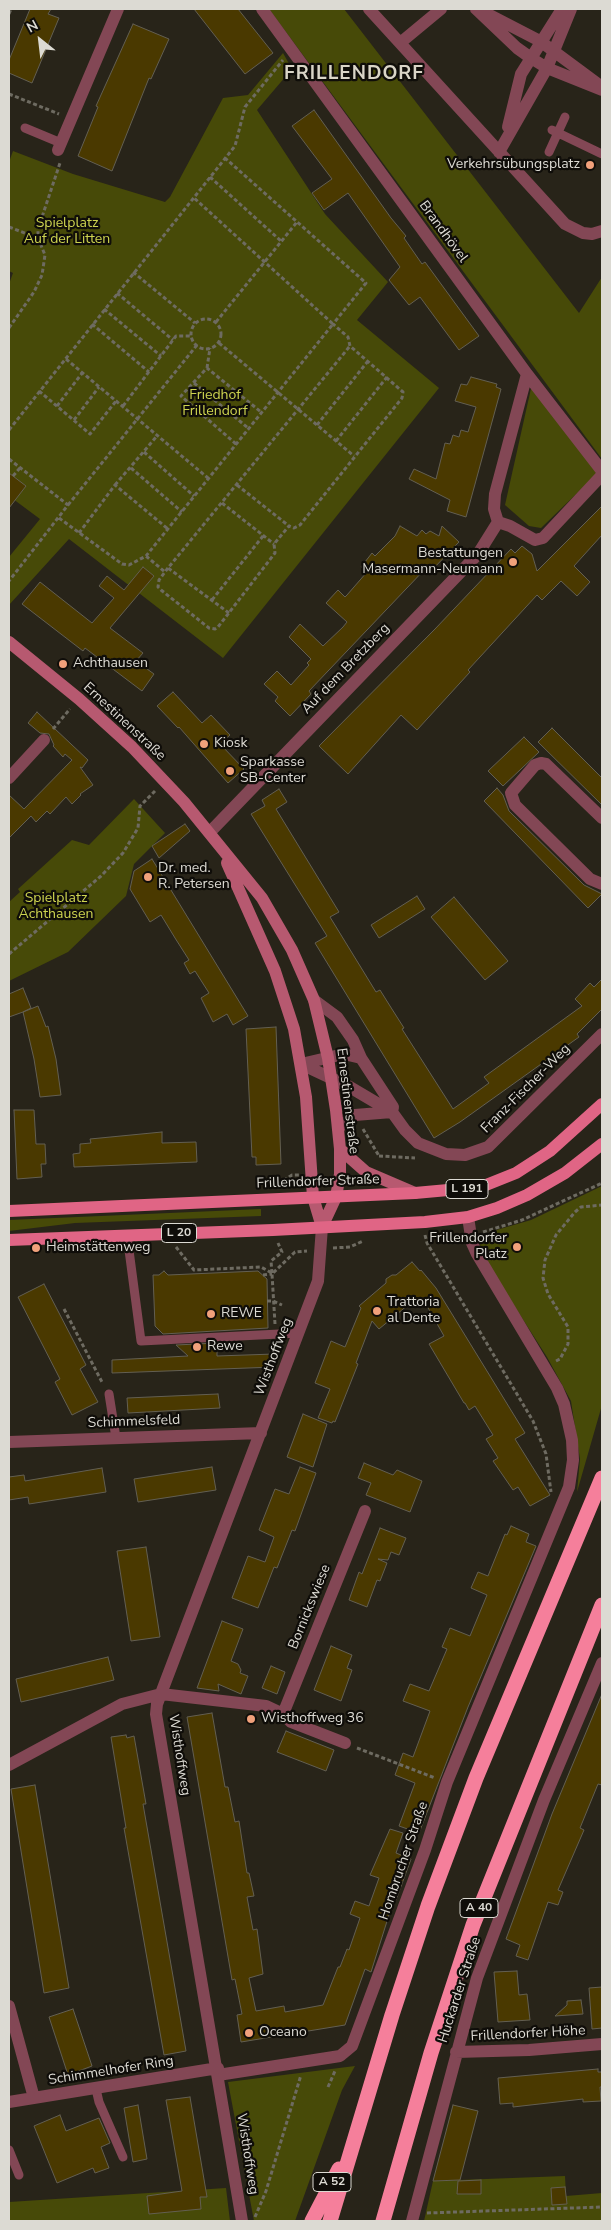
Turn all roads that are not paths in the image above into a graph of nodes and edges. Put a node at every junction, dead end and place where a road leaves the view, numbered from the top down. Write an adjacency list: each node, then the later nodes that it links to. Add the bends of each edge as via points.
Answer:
1 (118, 9): 18 (street)
2 (262, 9): 23 (street, Brandhövel)
3 (369, 9): 9 (street)
4 (442, 9): 9 (street)
5 (477, 9): 8 (street); 11 (street)
6 (562, 9): 8 (street)
7 (571, 9): 10 (street)
8 (540, 40): 10 (street); 11 (street)
9 (400, 43): 19 (street)
10 (555, 50): 12 (street); 13 (street)
11 (531, 58): 12 (street); 17 (street, via 521,74)
12 (547, 68): 13 (street); 17 (street)
13 (602, 88)
14 (565, 117): 16 (lane)
15 (25, 128): 18 (lane)
16 (555, 131): 20 (lane); 21 (lane)
17 (506, 137): 19 (street)
18 (60, 147)
19 (499, 152): 22 (street, via 564,224 583,233)
20 (549, 152)
21 (602, 154)
22 (602, 231)
23 (527, 374): 24 (street, Brandhövel); 26 (street, via 494,494)
24 (602, 472)
25 (602, 475): 26 (street, via 544,538 534,540)
26 (498, 522): 31 (street, Auf dem Bretzberg, via 478,554)
27 (9, 642): 31 (main road, Ernestinenstraße, via 132,747)
28 (44, 740): 29 (street)
29 (9, 778)
30 (602, 818): 32 (street, via 546,764 536,765 511,793 515,805 590,879)
31 (210, 832): 33 (main road, Ernestinenstraße, via 262,898 297,960); 37 (main road, Ernestinenstraße, via 231,870 275,971 294,1029)
32 (602, 884)
33 (314, 1000): 35 (main road, Ernestinenstraße); 36 (street, Franz-Fischer-Weg, via 337,1017 350,1034)
34 (602, 1034): 40 (street, Franz-Fischer-Weg, via 488,1148 473,1154 459,1156 432,1149 410,1137)
35 (328, 1058): 36 (street, via 344,1054); 37 (street); 38 (main road, Ernestinenstraße)
36 (361, 1058): 40 (street, Franz-Fischer-Weg, via 393,1108)
37 (300, 1064): 38 (street, Franz-Fischer-Weg); 45 (main road, Ernestinenstraße, via 306,1097)
38 (331, 1078): 40 (street, Franz-Fischer-Weg); 41 (main road, Ernestinenstraße)
39 (602, 1104): 44 (main road, Frillendorfer Straße / L 191, via 550,1150 516,1173 481,1186)
40 (392, 1112): 41 (street, via 355,1115)
41 (338, 1128): 43 (main road, Ernestinenstraße)
42 (602, 1144): 48 (main road, L 191, via 565,1173 534,1191 497,1208)
43 (340, 1149): 44 (main road, L 191, via 366,1172); 46 (main road, Ernestinenstraße)
44 (415, 1193): 46 (main road, Frillendorfer Straße / L 191)
45 (313, 1197): 46 (main road, Frillendorfer Straße / L 20); 47 (main road, Frillendorfer Straße / L 20); 49 (main road, Ernestinenstraße)
46 (336, 1197): 49 (main road, Ernestinenstraße)
47 (9, 1211)
48 (468, 1216): 49 (main road, L 191, via 425,1222); 68 (street, Hombrucher Straße, via 477,1254 564,1404 570,1422 573,1460 569,1486 447,1782 352,2046 340,2056)
49 (322, 1227): 50 (main road, L 20); 52 (street, Wisthoffweg, via 318,1281)
50 (127, 1235): 51 (main road, L 20); 52 (lane, via 141,1341)
51 (9, 1240)
52 (299, 1333): 54 (street, Wisthoffweg)
53 (109, 1394): 55 (lane)
54 (261, 1432): 55 (street, Schimmelsfeld); 61 (street, Wisthoffweg)
55 (116, 1438): 56 (street, Schimmelsfeld)
56 (9, 1442)
57 (602, 1478): 72 (highway, via 476,1778 431,1897)
58 (365, 1511): 62 (street, Bornickswiese)
59 (602, 1605): 79 (highway, A 40, via 473,1925 431,2053)
60 (602, 1663): 67 (street, Huckarder Straße, via 501,1913 477,1978)
61 (161, 1694): 62 (street, via 266,1706); 64 (street, via 122,1704); 68 (street, Wisthoffweg, via 156,1714)
62 (283, 1714): 63 (street, via 291,1722)
63 (345, 1743)
64 (9, 1763)
65 (9, 2006): 70 (street)
66 (602, 2044): 67 (street, Frillendorfer Höhe, via 520,2051)
67 (456, 2052): 80 (street, Huckarder Straße)
68 (218, 2072): 69 (street, Schimmelhofer Ring); 76 (street, Wisthoffweg)
69 (96, 2089): 70 (street, Schimmelhofer Ring); 74 (lane)
70 (34, 2098): 71 (street, Schimmelhofer Ring)
71 (9, 2102)
72 (353, 2144): 77 (highway, A 52); 78 (highway)
73 (9, 2150): 75 (lane)
74 (123, 2156)
75 (19, 2175)
76 (242, 2221)
77 (312, 2221)
78 (330, 2221)
79 (383, 2221)
80 (412, 2221)

